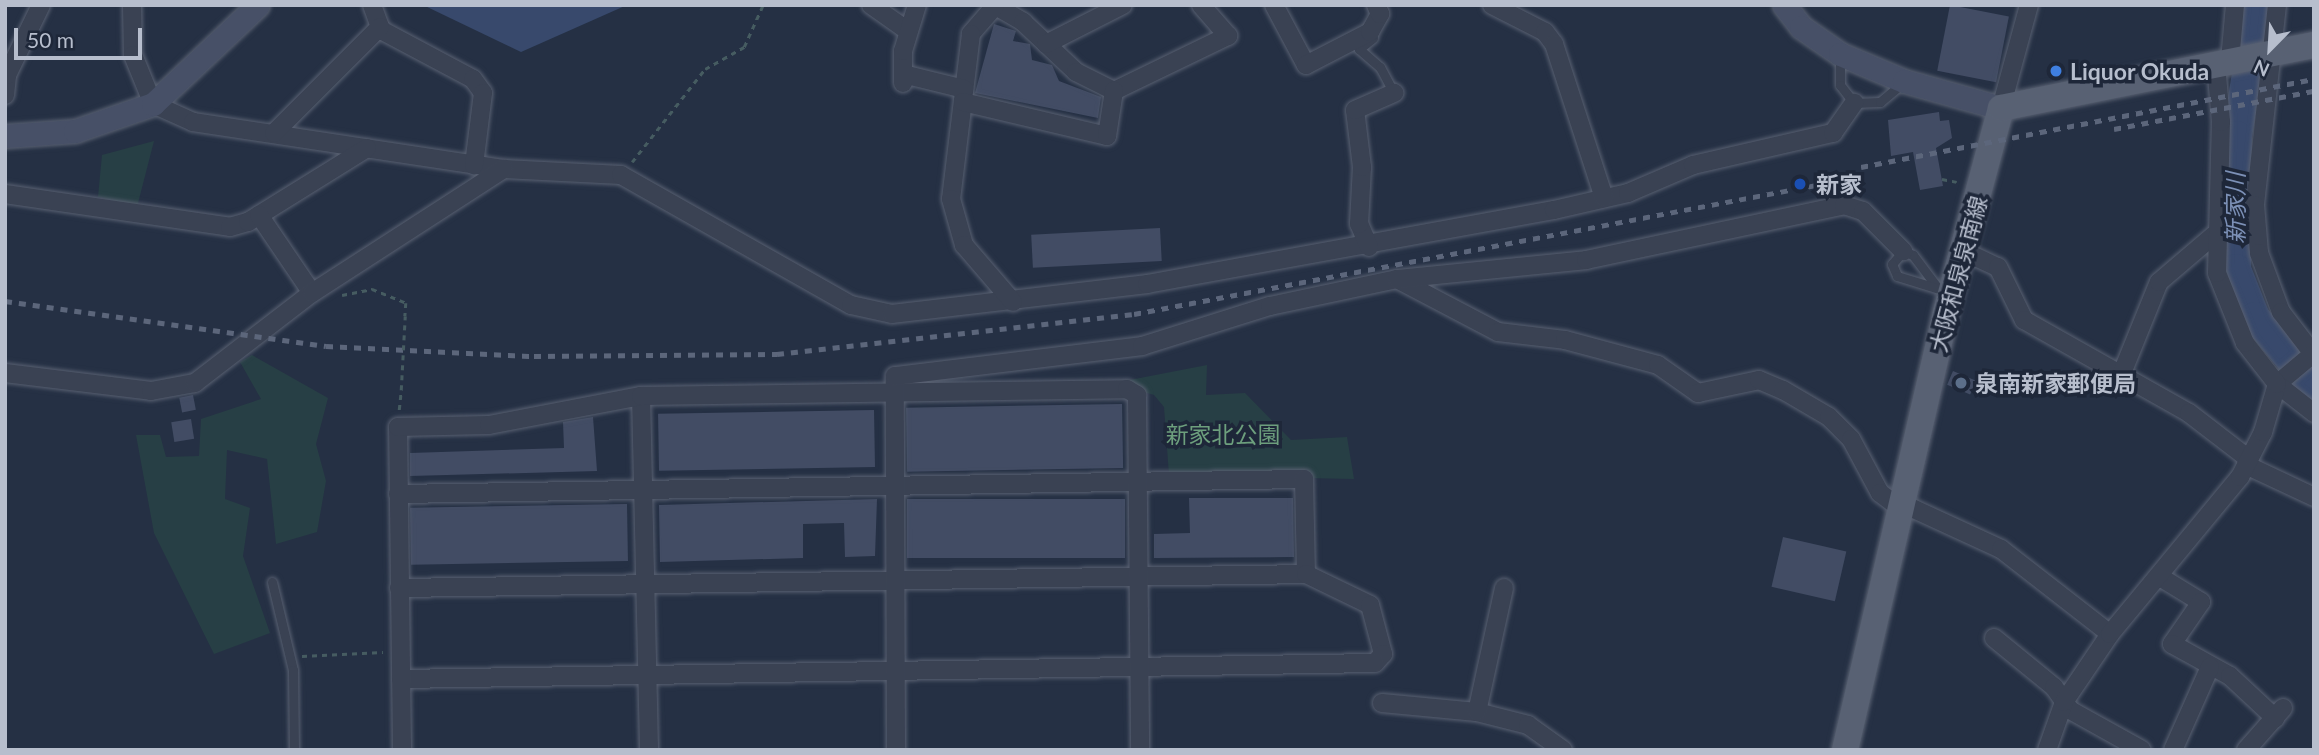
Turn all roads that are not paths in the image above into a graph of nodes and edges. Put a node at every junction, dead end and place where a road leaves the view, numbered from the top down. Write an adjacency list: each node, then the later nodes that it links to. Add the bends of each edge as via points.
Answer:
1 (41, 5): 19 (street)
2 (132, 5): 31 (street, via 133,55)
3 (258, 5): 31 (street)
4 (372, 5): 17 (street)
5 (871, 5): 18 (street)
6 (917, 5): 18 (street)
7 (1123, 5): 20 (street)
8 (1201, 5): 26 (street, via 1228,36)
9 (1274, 5): 16 (street, via 1306,65 1370,32)
10 (1492, 5): 39 (street, via 1545,32 1554,44)
11 (1784, 5): 23 (street, via 1801,27)
12 (2029, 5): 32 (street)
13 (2235, 5): 24 (street)
14 (2277, 5): 22 (street)
15 (994, 6): 20 (street); 29 (street, via 971,34)
16 (1376, 13): 27 (lane, via 1377,35 1359,49 1380,66)
17 (380, 27): 33 (street); 36 (street, via 473,79 483,93)
18 (908, 31): 29 (street, via 903,78)
19 (13, 43): 28 (street)
20 (1046, 44): 26 (street, via 1076,72)
21 (2314, 45): 22 (main road)
22 (2270, 53): 24 (main road); 49 (street, via 2255,205 2259,253 2281,312)
23 (1840, 54): 25 (street); 30 (lane, via 1840,85)
24 (2227, 62): 32 (main road); 41 (street)
25 (1904, 81): 30 (lane, via 1881,102); 32 (street)
26 (1114, 91): 29 (street, via 1107,136)
27 (1394, 93): 42 (street, via 1355,110 1362,167 1359,224)
28 (5, 95)
29 (963, 95): 48 (street, via 951,199 956,228 978,268)
30 (1854, 103): 39 (street, via 1833,133 1693,165)
31 (153, 104): 33 (street, via 193,122); 34 (street, via 75,131)
32 (2001, 108): 44 (main road, 大阪和泉泉南線)
33 (274, 134): 35 (street)
34 (5, 136)
35 (366, 148): 36 (street); 40 (street)
36 (474, 164): 37 (street)
37 (504, 169): 47 (street); 48 (street, via 621,176 705,228 873,312)
38 (5, 194): 40 (street, via 211,227)
39 (1604, 198): 42 (street)
40 (259, 215): 47 (street)
41 (2214, 235): 51 (street, via 2159,282); 52 (street, via 2229,308)
42 (1369, 247): 48 (street)
43 (1903, 251): 45 (street, via 1863,211 1844,205 1586,260); 46 (lane); 46 (lane, via 1891,271)
44 (1963, 251): 46 (main road, 大阪和泉泉南線); 51 (street, via 1998,267 2024,320)
45 (1397, 279): 53 (street, via 1270,306 1142,346 895,376); 62 (street, via 1498,332 1565,340 1658,365 1698,393 1759,380 1783,390 1829,416 1851,439 1880,493)
46 (1944, 290): 62 (main road, 大阪和泉泉南線)
47 (312, 293): 50 (street, via 215,372 172,388)
48 (1013, 302)
49 (2312, 355): 52 (street)
50 (5, 373)
51 (2122, 373): 56 (street)
52 (2279, 382): 55 (street); 56 (street)
53 (893, 393): 54 (street); 57 (street, via 1127,389 1136,395); 58 (street)
54 (641, 396): 59 (street); 60 (street, via 489,425 398,428)
55 (2314, 413)
56 (2248, 462): 61 (street); 65 (street)
57 (1137, 484): 58 (street); 63 (street, via 1304,479); 64 (street)
58 (894, 487): 59 (street); 66 (street)
59 (643, 491): 60 (street); 68 (street)
60 (398, 494): 69 (street)
61 (2314, 497)
62 (1901, 506): 71 (street, via 2001,549); 87 (main road, 大阪和泉泉南線)
63 (1306, 574): 64 (street); 73 (street, via 1377,612 1383,653 1375,663)
64 (1138, 576): 66 (street); 73 (street)
65 (2160, 577): 71 (street); 74 (street, via 2201,601 2172,644)
66 (895, 580): 68 (street); 75 (street)
67 (272, 582): 81 (lane, via 290,656)
68 (645, 584): 69 (street); 76 (street)
69 (400, 588): 77 (street)
70 (1504, 588): 80 (street)
71 (2110, 634): 78 (street)
72 (1994, 638): 78 (street)
73 (1139, 667): 75 (street); 85 (street)
74 (2210, 667): 90 (street); 91 (street, via 2230,676 2279,713)
75 (895, 671): 76 (street); 84 (street)
76 (647, 675): 77 (street); 83 (street)
77 (401, 679): 82 (street)
78 (2064, 702): 88 (street); 89 (street, via 2081,719)
79 (1382, 703): 80 (street)
80 (1477, 712): 86 (street, via 1528,725)
81 (294, 750)
82 (402, 750)
83 (649, 750)
84 (896, 750)
85 (1140, 750)
86 (1563, 750)
87 (1845, 750)
88 (2047, 750)
89 (2142, 750)
90 (2173, 750)
91 (2246, 750)

